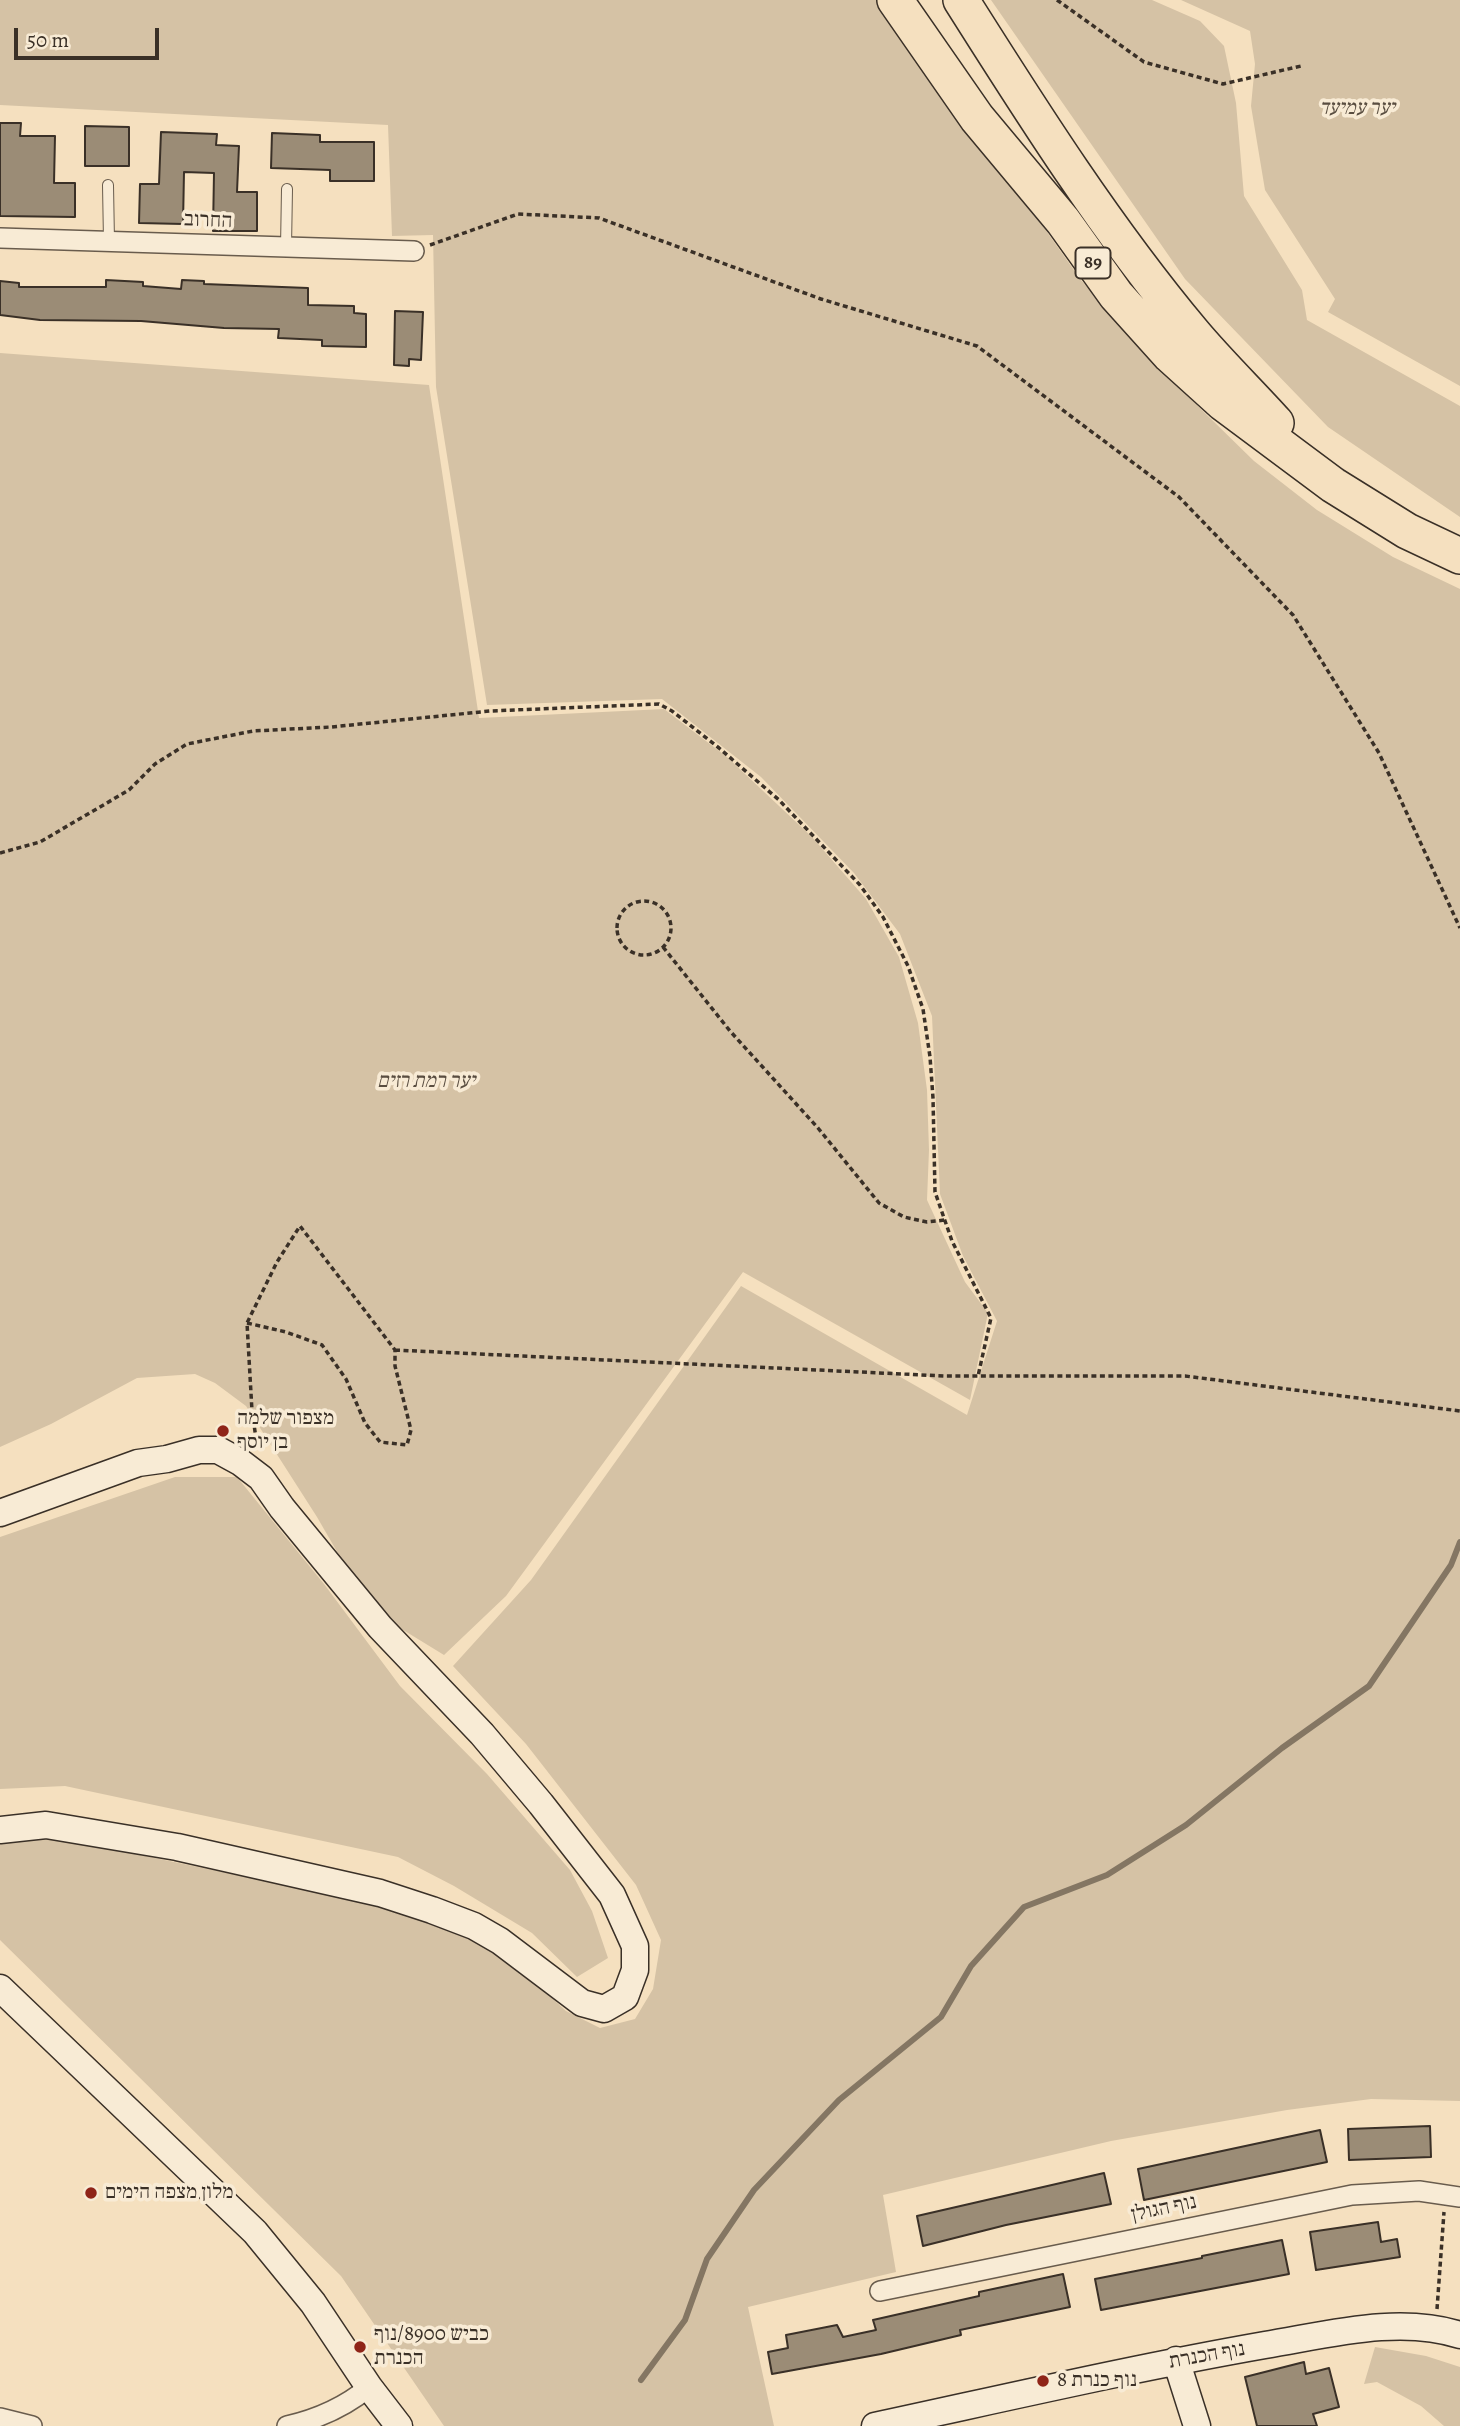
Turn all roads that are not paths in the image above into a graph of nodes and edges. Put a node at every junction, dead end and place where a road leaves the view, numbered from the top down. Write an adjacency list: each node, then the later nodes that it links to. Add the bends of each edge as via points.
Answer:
1 (895, 0): 9 (highway, 89, via 977,118 1170,355 1223,402)
2 (961, 0): 9 (highway, 89, via 1122,240 1193,333)
3 (108, 185): 6 (lane)
4 (287, 189): 7 (lane)
5 (0, 238): 6 (street, החרוב)
6 (108, 241): 7 (street, החרוב)
7 (286, 247): 8 (street, החרוב)
8 (414, 251)
9 (1333, 485): 10 (highway, 89, via 1407,531)
10 (1460, 556)
11 (0, 1513): 12 (main road, via 138,1463 199,1450 218,1450 240,1462 261,1478 380,1627 482,1734 612,1895 635,1946 635,1970 625,1997 604,2009 582,2003 474,1926 380,1893 177,1847 46,1825)
12 (0, 1830)
13 (0, 1988): 18 (main road, via 254,2232 313,2303 351,2360)
14 (1453, 2195): 15 (street, נוף הגולן, via 1419,2191 1352,2195)
15 (880, 2291)
16 (1448, 2332): 17 (main road, נוף הכנרת, via 1367,2329)
17 (1177, 2360): 23 (main road, נוף הכנרת); 24 (main road)
18 (361, 2394): 20 (main road); 22 (street, via 314,2420)
19 (0, 2418): 21 (street)
20 (396, 2422)
21 (32, 2426)
22 (287, 2426)
23 (875, 2426)
24 (1197, 2426)

